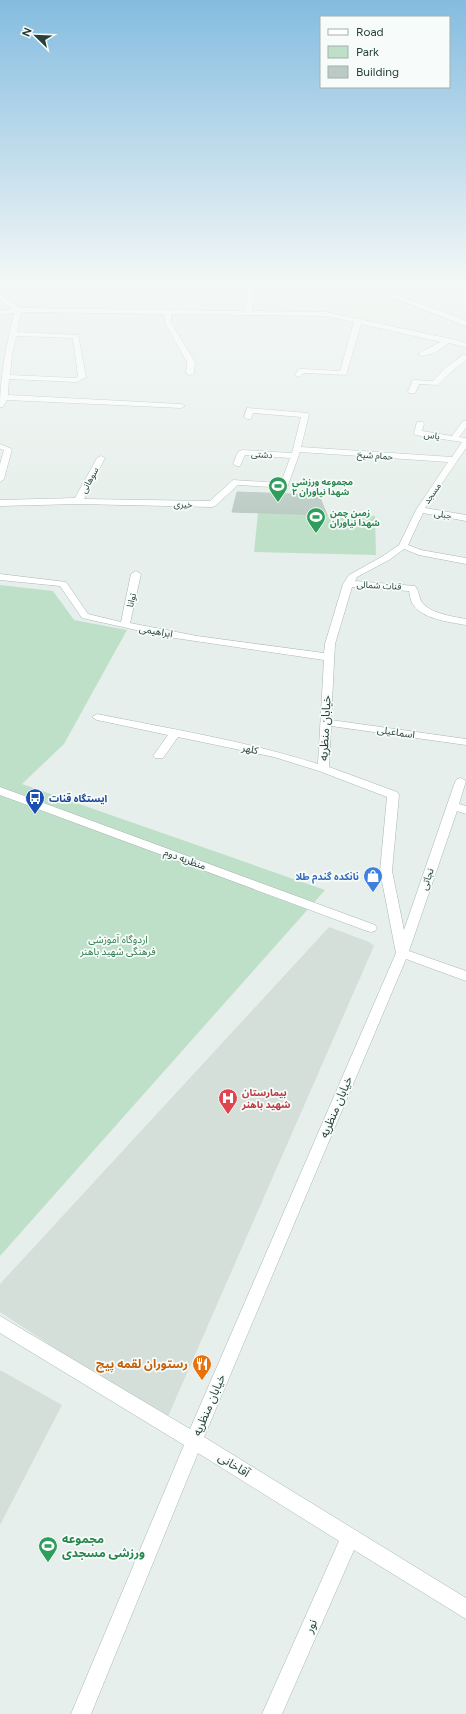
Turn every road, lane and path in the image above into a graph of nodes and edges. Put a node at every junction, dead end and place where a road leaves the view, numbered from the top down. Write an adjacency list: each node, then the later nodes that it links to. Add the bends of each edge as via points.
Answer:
1 (4, 365): 8 (street)
2 (81, 365): 8 (street, via 82,377 77,380)
3 (191, 365): 6 (street)
4 (345, 365): 7 (street, via 343,373 302,371)
5 (455, 365): 9 (street, via 435,383 416,382)
6 (190, 373)
7 (299, 375)
8 (3, 380): 10 (street)
9 (412, 391)
10 (2, 397): 12 (street); 13 (street)
11 (272, 403): 14 (street)
12 (0, 405)
13 (181, 406)
14 (274, 413): 15 (street, via 250,410); 21 (street, خیری, via 305,415)
15 (248, 417)
16 (466, 423): 18 (street, یاس)
17 (420, 424): 18 (street, یاس, via 418,433)
18 (454, 438): 19 (street, یاس)
19 (466, 441): 23 (street, مسجد)
20 (0, 446): 25 (street, via 8,449)
21 (296, 453): 23 (street, حمام شیخ); 24 (street, دشتی, via 242,452); 26 (street, خیری, via 284,486 236,482 212,504)
22 (101, 458): 26 (street, سوهانی)
23 (454, 460): 28 (street, مسجد)
24 (237, 464)
25 (0, 479)
26 (78, 501): 27 (street, خیری)
27 (0, 503)
28 (420, 510): 29 (street, جبلی); 30 (street, مسجد)
29 (466, 518)
30 (403, 546): 31 (street, via 419,552); 34 (street, خیابان منظریه, via 354,575)
31 (466, 561)
32 (136, 574): 36 (street, توانا)
33 (0, 577): 36 (street, ابراهیمی, via 63,584 85,616)
34 (348, 584): 35 (street, قنات شمالى, via 412,588 419,605 425,610); 37 (street, خیابان منظریه, via 330,644)
35 (466, 622)
36 (125, 625): 37 (street, ابراهیمی)
37 (329, 657): 39 (street, خیابان منظریه)
38 (97, 717): 40 (street, کلهر)
39 (326, 722): 41 (street, اسماعیلی); 43 (street, خیابان منظریه)
40 (175, 733): 42 (street); 43 (street, کلهر, via 276,754)
41 (466, 742)
42 (159, 756)
43 (323, 770): 49 (street, خیابان منظریه, via 393,795 386,871)
44 (461, 782): 46 (street, نجاتی)
45 (0, 791): 48 (street, منظریه دوم)
46 (452, 804): 47 (street); 49 (street, نجاتی)
47 (466, 810)
48 (371, 928)
49 (402, 953): 50 (street); 52 (street, خیابان منظریه)
50 (466, 976)
51 (0, 1324): 52 (street, آقاخانی)
52 (194, 1441): 53 (street, آقاخانی); 55 (street, خیابان منظریه)
53 (350, 1538): 54 (street, آقاخانی); 56 (street, نور)
54 (466, 1609)
55 (81, 1714)
56 (272, 1714)

